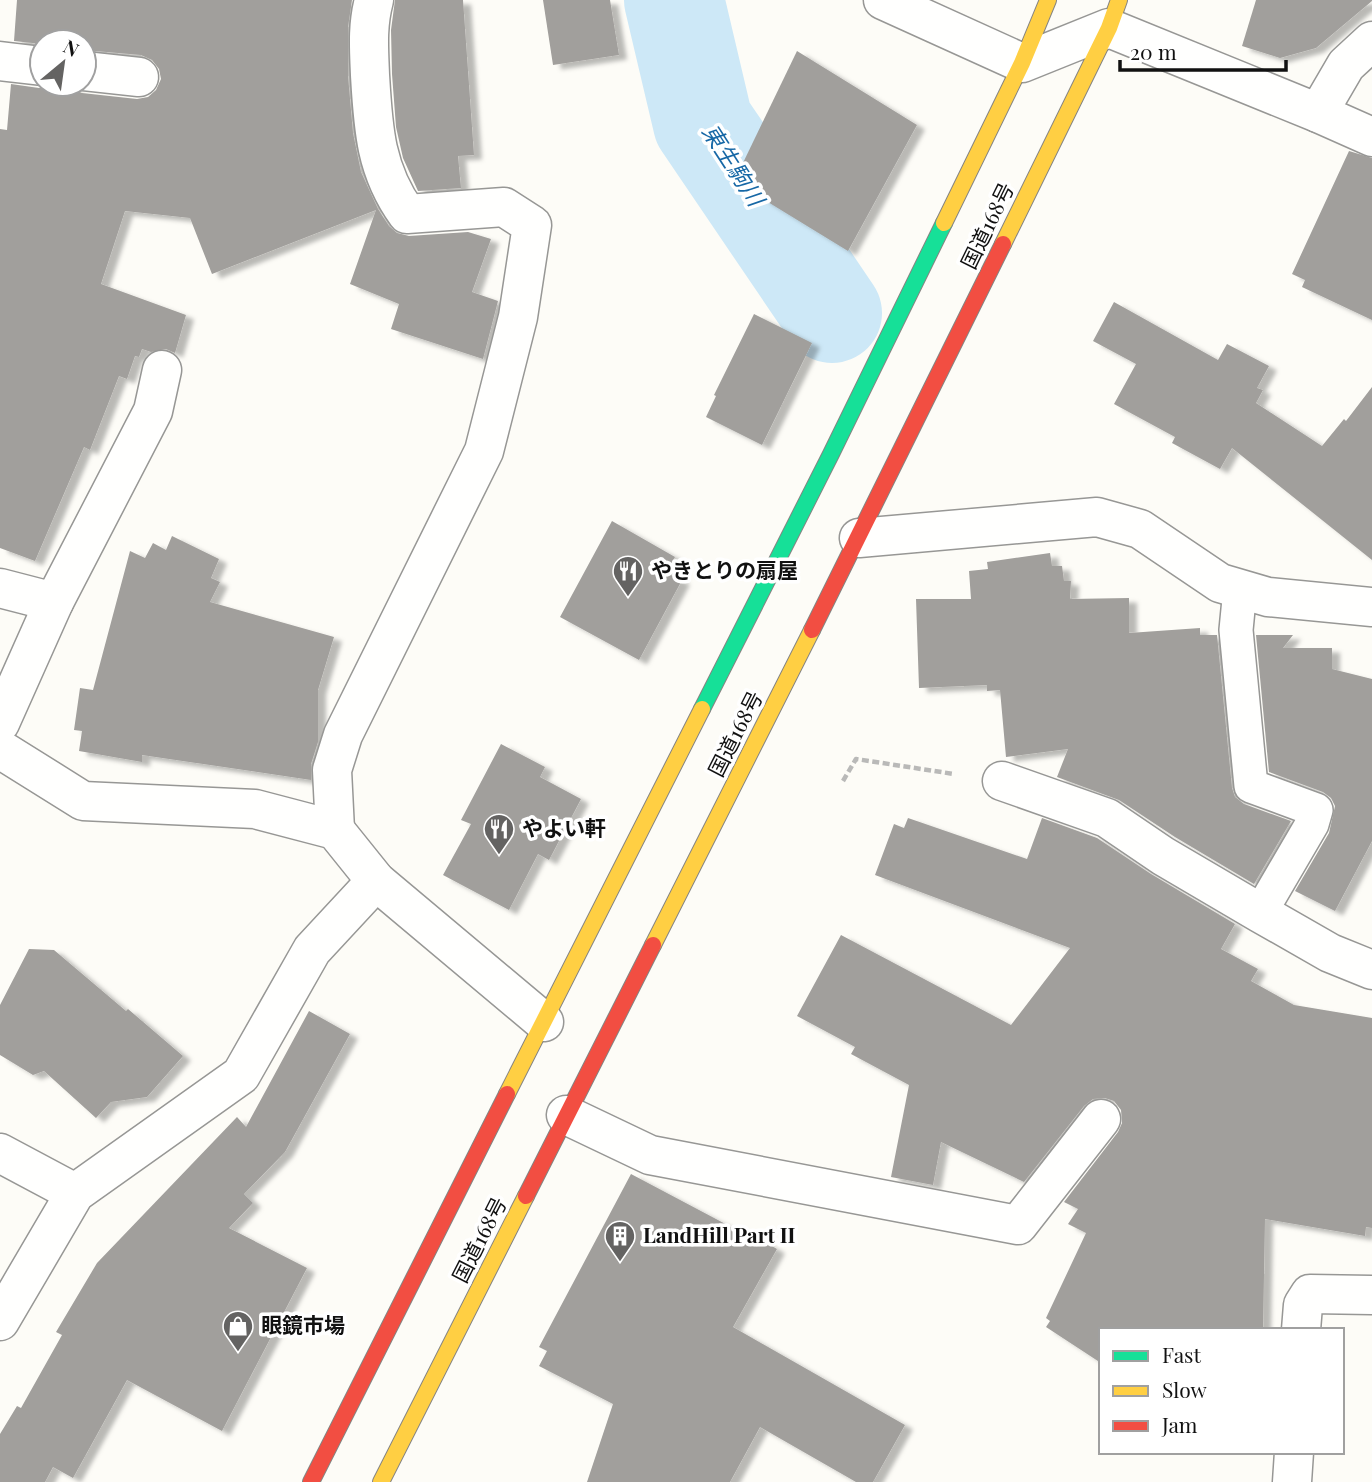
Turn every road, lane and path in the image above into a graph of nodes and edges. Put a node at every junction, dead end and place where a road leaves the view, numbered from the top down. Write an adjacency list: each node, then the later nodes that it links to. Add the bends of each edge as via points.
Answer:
1 (374, 0): 23 (street, via 368,24 373,130 382,169 407,214 504,207 533,225 518,317 484,451 342,735 332,770)
2 (883, 0): 8 (street)
3 (1048, 0): 8 (highway, 国道168号)
4 (1114, 14): 8 (street); 11 (street); 14 (highway, 国道168号)
5 (1372, 41): 11 (street, via 1346,65)
6 (0, 61): 7 (street)
7 (28, 64)
8 (1022, 64): 27 (highway, 国道168号)
9 (98, 73): 10 (street)
10 (139, 77)
11 (1318, 113): 12 (street)
12 (1372, 137)
13 (162, 370): 17 (street, via 153,411)
14 (859, 538): 16 (street, via 1097,517 1140,529 1220,583); 28 (highway, 国道168号)
15 (0, 588): 17 (street)
16 (1240, 589): 18 (street, via 1268,597); 25 (lane, via 1236,630 1251,786 1316,810)
17 (54, 602): 19 (street)
18 (1372, 607)
19 (0, 723)
20 (0, 749): 23 (street, via 83,801 255,809)
21 (843, 781): 22 (path, via 856,759)
22 (1002, 781): 25 (street, via 1107,818)
23 (335, 830): 24 (street)
24 (376, 881): 27 (street); 31 (street, via 312,950 241,1075)
25 (1260, 913): 26 (street, via 1330,953)
26 (1372, 970)
27 (544, 1022): 36 (highway, 国道168号)
28 (566, 1115): 29 (street, via 650,1155 1018,1224); 37 (highway, 国道168号)
29 (1101, 1119)
30 (0, 1153): 31 (street)
31 (75, 1193): 33 (street)
32 (1372, 1295): 34 (street, via 1310,1294 1303,1305)
33 (0, 1321)
34 (1301, 1328)
35 (1294, 1454): 38 (street)
36 (311, 1482)
37 (381, 1482)
38 (1292, 1482)

